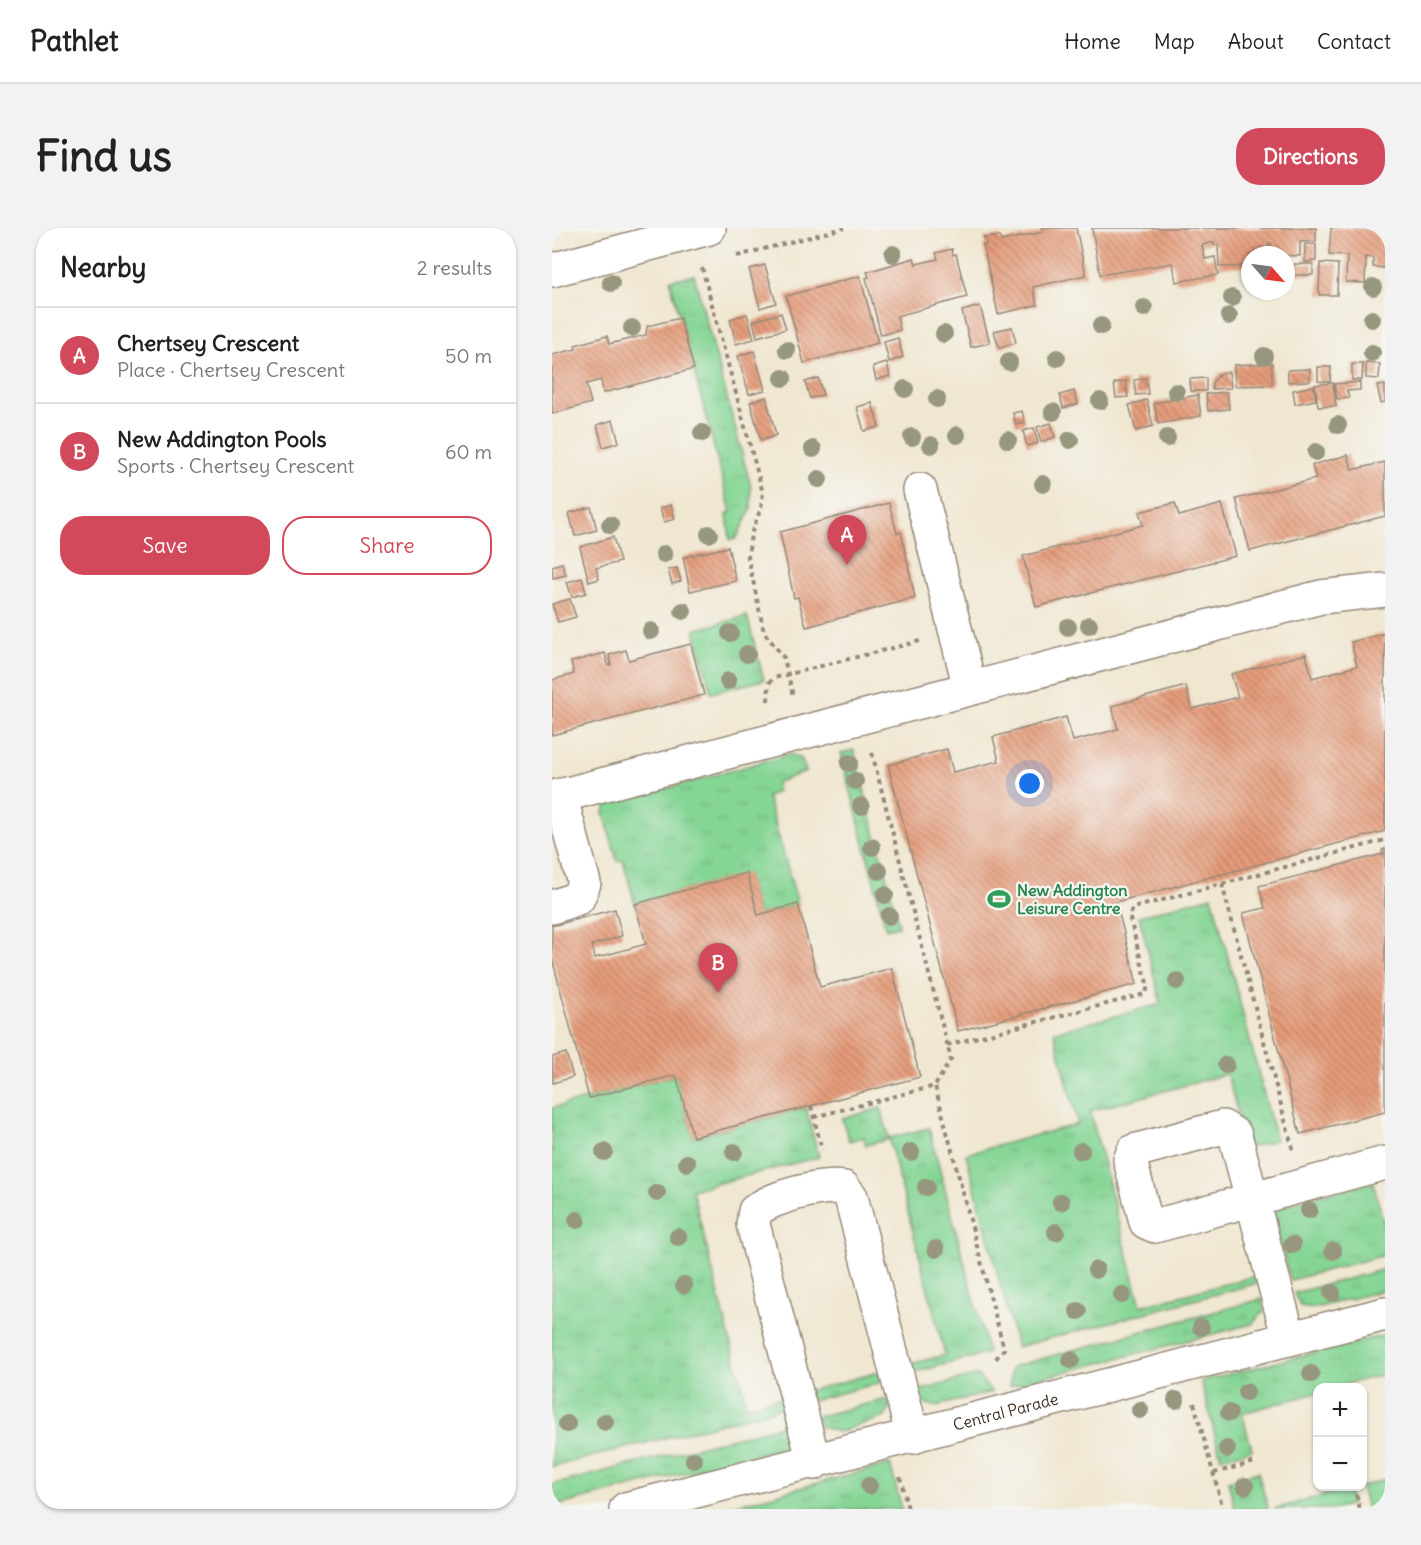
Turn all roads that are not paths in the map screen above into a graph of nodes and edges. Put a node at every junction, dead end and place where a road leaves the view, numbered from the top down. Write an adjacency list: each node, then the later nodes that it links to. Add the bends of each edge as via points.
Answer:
1 (700, 230): 2 (street)
2 (552, 270)
3 (920, 490): 5 (street)
4 (1385, 590): 5 (street, via 1321,597)
5 (970, 688): 6 (street)
6 (556, 796): 7 (street, via 584,883 578,898)
7 (552, 907)
8 (1385, 1163): 10 (street, via 1252,1200)
9 (1385, 1314): 10 (street, Central Parade)
10 (1289, 1339): 11 (street, Central Parade)
11 (913, 1437): 12 (street, Central Parade); 12 (street, via 851,1197 844,1188 832,1185 766,1202 755,1211 753,1224)
12 (814, 1463): 13 (street, Central Parade)
13 (626, 1509)

